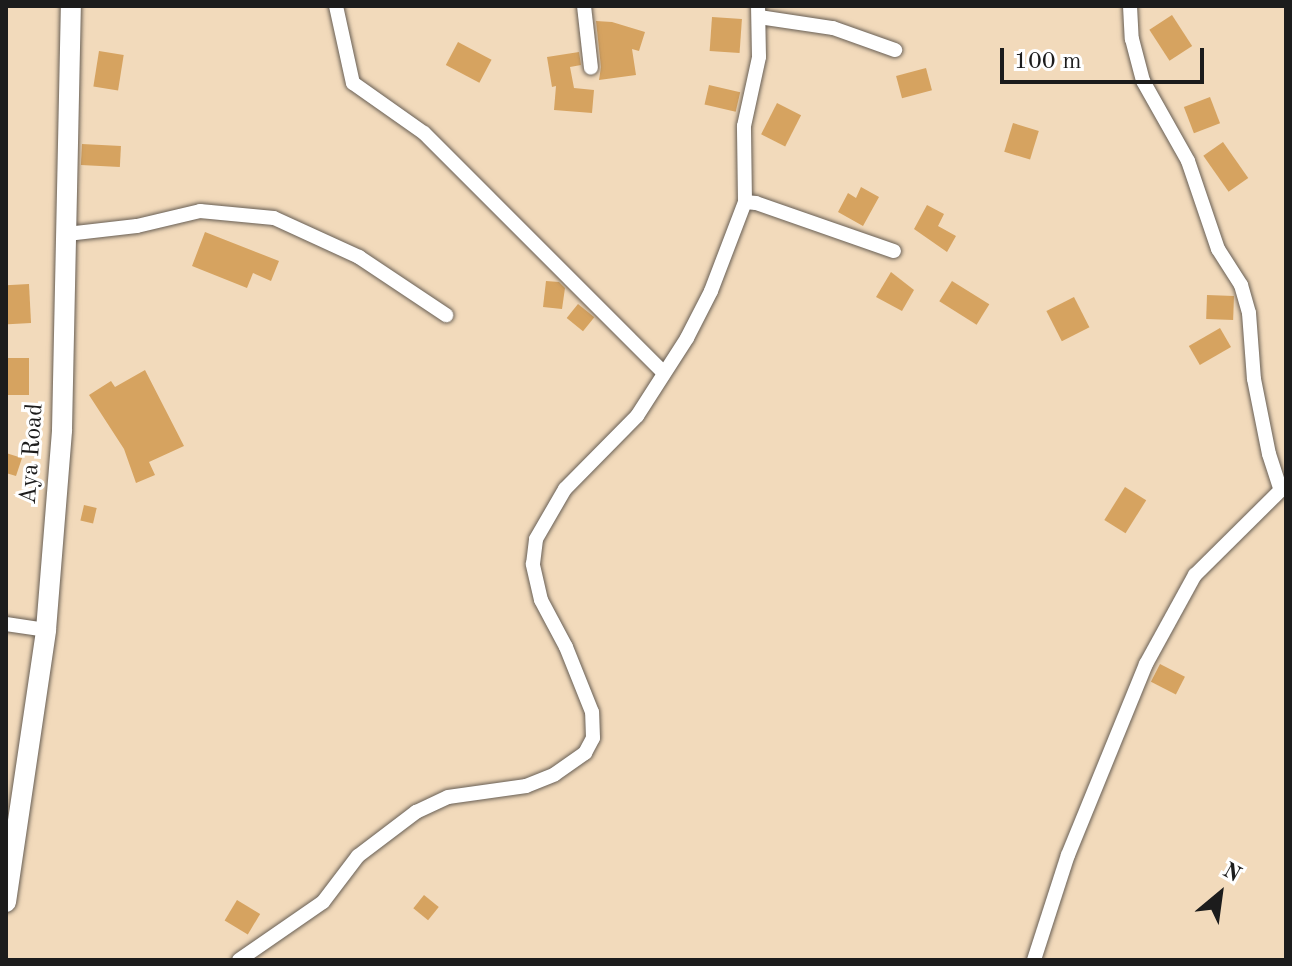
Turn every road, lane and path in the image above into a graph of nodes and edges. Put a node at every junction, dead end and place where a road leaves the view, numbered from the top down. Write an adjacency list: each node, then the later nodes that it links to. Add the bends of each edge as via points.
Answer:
1 (71, 6): 9 (street, Aya Road)
2 (336, 6): 12 (street, via 353,83 424,133)
3 (584, 6): 7 (street)
4 (1130, 6): 13 (street, via 1143,81 1188,161 1218,249 1241,285 1269,454)
5 (759, 12): 6 (street, via 833,28); 8 (street, via 759,57 744,126)
6 (895, 50)
7 (591, 68)
8 (745, 202): 10 (street); 12 (street, via 711,291)
9 (67, 234): 11 (street, via 137,226 200,211 274,218 359,257); 15 (street, Aya Road, via 62,430)
10 (894, 251)
11 (446, 315)
12 (663, 372): 17 (street, via 637,416 565,489 536,539 533,564 541,600 592,712 593,738 585,753 526,786 448,797 416,812 358,856 323,902)
13 (1283, 487): 18 (street, via 1195,575 1146,664 1068,855)
14 (6, 624): 15 (street)
15 (46, 630): 16 (street, Aya Road)
16 (6, 902)
17 (239, 960)
18 (1034, 960)

